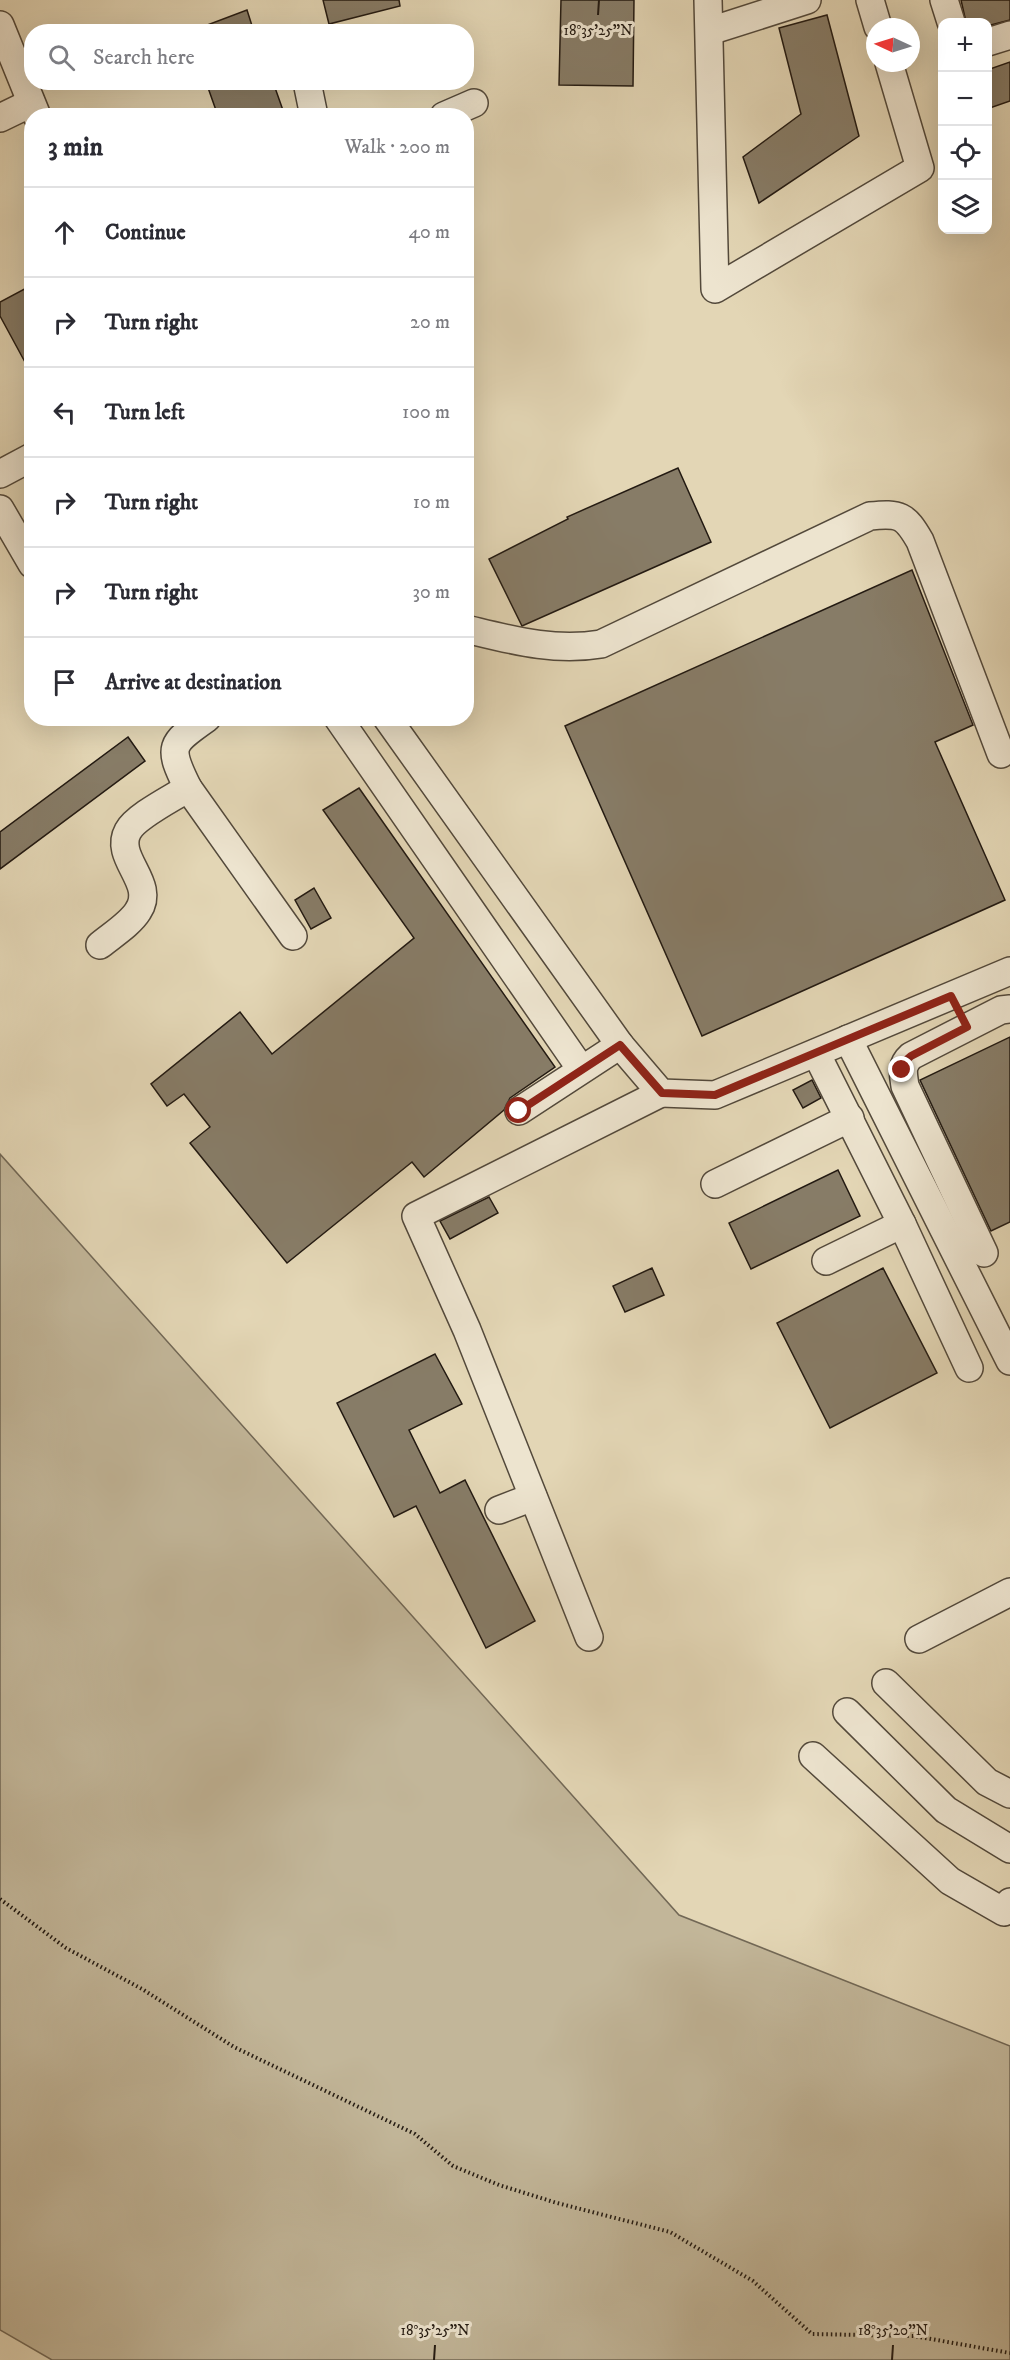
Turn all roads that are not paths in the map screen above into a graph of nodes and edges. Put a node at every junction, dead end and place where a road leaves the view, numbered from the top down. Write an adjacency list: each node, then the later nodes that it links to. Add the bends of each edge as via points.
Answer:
1 (708, 0): 8 (street)
2 (807, 0): 8 (street)
3 (870, 0): 5 (street)
4 (944, 0): 6 (street)
5 (875, 18)
6 (950, 18)
7 (0, 24): 12 (street)
8 (710, 32): 11 (street, via 715,289 920,168)
9 (1010, 35): 10 (street)
10 (992, 40)
11 (892, 72)
12 (24, 84)
13 (26, 90): 16 (street)
14 (309, 90): 17 (street)
15 (474, 103): 18 (street)
16 (34, 108)
17 (312, 108)
18 (462, 108)
19 (24, 112): 20 (street)
20 (0, 118)
21 (24, 461): 22 (street)
22 (0, 474)
23 (0, 509): 24 (street)
24 (24, 550)
25 (474, 631): 29 (street, via 530,644 574,648 601,644 870,516 892,514 908,520 920,541)
26 (196, 726): 30 (street, via 175,747 176,764)
27 (344, 726): 40 (street)
28 (393, 726): 38 (street)
29 (1001, 754)
30 (188, 788): 31 (street); 32 (street, via 128,830 125,852 138,877 142,900 138,911)
31 (293, 936)
32 (100, 945)
33 (1010, 971): 34 (street)
34 (951, 996): 36 (street); 37 (street)
35 (1010, 1009): 36 (street)
36 (967, 1027): 46 (street, via 911,1056 902,1070 905,1086)
37 (848, 1039): 39 (street); 48 (street)
38 (620, 1045): 40 (street); 41 (street)
39 (816, 1053): 41 (street, via 715,1095); 43 (street)
40 (581, 1069): 42 (street)
41 (662, 1093): 50 (street, via 416,1216 467,1330)
42 (519, 1111)
43 (850, 1118): 44 (street); 45 (street)
44 (716, 1185)
45 (902, 1224): 47 (street); 49 (street)
46 (984, 1253)
47 (826, 1261)
48 (1010, 1361)
49 (969, 1368)
50 (533, 1497): 51 (street); 53 (street)
51 (499, 1510)
52 (1010, 1592): 54 (street)
53 (590, 1636)
54 (919, 1639)
55 (886, 1683): 58 (street, via 987,1782)
56 (848, 1712): 59 (street, via 946,1810)
57 (813, 1756): 60 (street, via 950,1881 1004,1912)
58 (1010, 1794)
59 (1010, 1850)
60 (1010, 1902)

